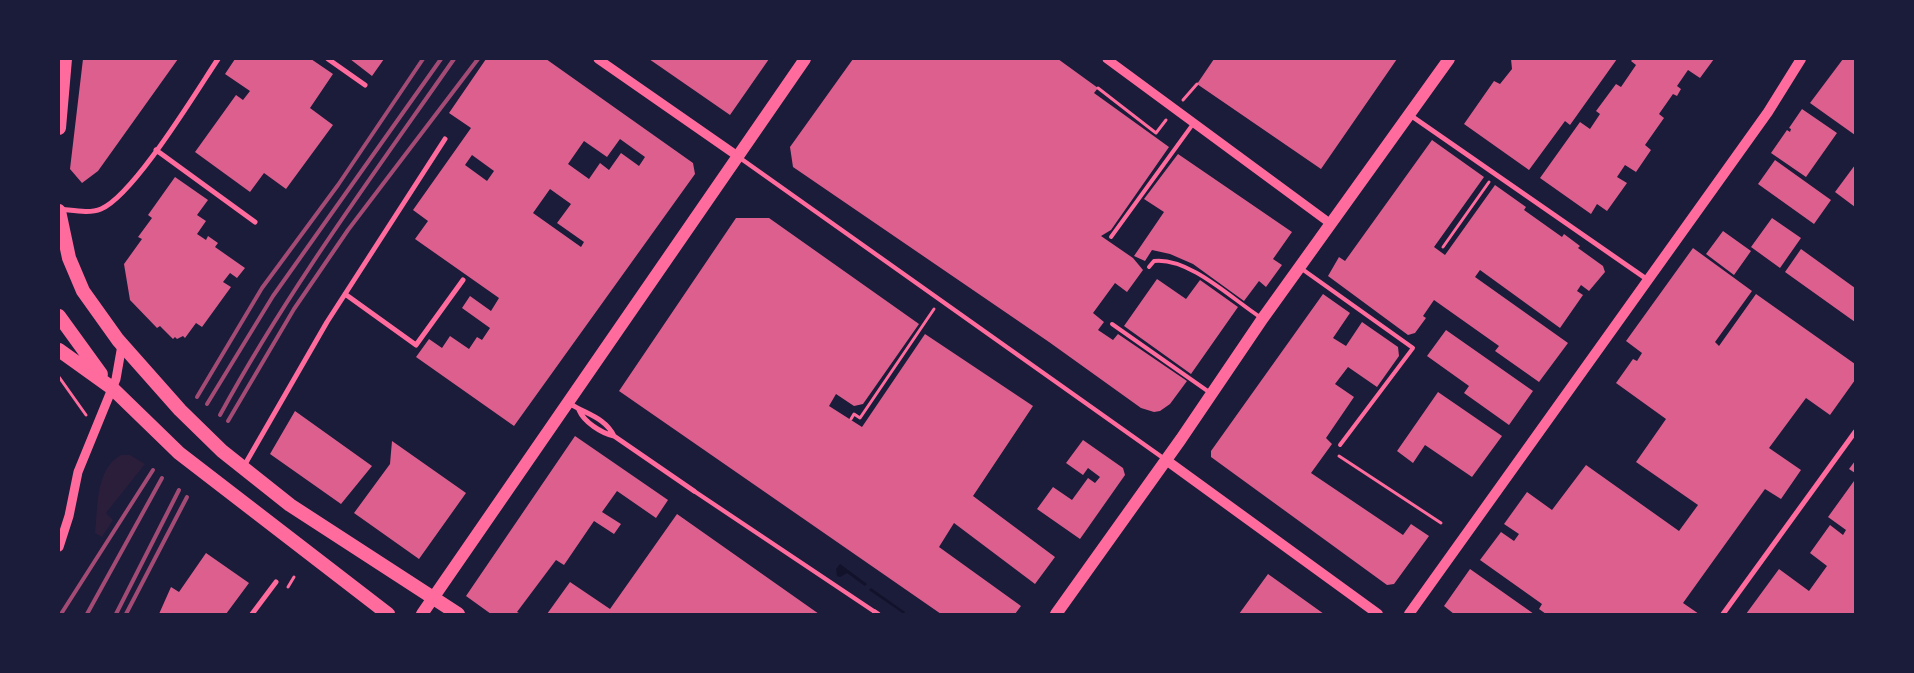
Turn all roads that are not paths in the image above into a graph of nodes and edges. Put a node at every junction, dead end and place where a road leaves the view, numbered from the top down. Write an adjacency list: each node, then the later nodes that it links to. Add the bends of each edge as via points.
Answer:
1 (65, 59): 12 (highway)
2 (218, 59): 14 (street)
3 (328, 59): 9 (street)
4 (598, 59): 15 (street)
5 (804, 59): 15 (main road)
6 (1107, 59): 11 (street)
7 (1449, 59): 10 (main road)
8 (1801, 59): 23 (main road, via 1768,112)
9 (365, 85)
10 (1410, 114): 18 (main road); 23 (street)
11 (1194, 122): 18 (street); 19 (lane)
12 (59, 128)
13 (445, 139): 24 (street)
14 (156, 150): 16 (street, via 121,195 107,206 93,210); 17 (street)
15 (736, 155): 32 (main road); 35 (street)
16 (59, 210): 28 (highway, via 69,258 83,291)
17 (255, 222)
18 (1331, 224): 21 (main road)
19 (1111, 237)
20 (1148, 267): 26 (lane, via 1154,261 1171,262 1201,276)
21 (1301, 268): 26 (main road); 34 (lane, via 1413,348)
22 (463, 280): 24 (street, via 416,345)
23 (1648, 280): 48 (main road)
24 (345, 294): 36 (street)
25 (59, 316): 30 (highway)
26 (1263, 318): 31 (main road)
27 (1112, 324): 31 (lane)
28 (122, 345): 30 (street); 36 (highway, via 180,410)
29 (59, 350): 30 (highway)
30 (112, 388): 38 (street, via 78,472); 43 (highway, via 160,436 208,476)
31 (1211, 393): 35 (main road)
32 (574, 406): 37 (street, via 582,418); 40 (main road)
33 (1855, 432): 49 (street)
34 (1340, 445)
35 (1166, 460): 46 (main road); 47 (main road)
36 (243, 468): 40 (highway, via 334,536)
37 (694, 491): 41 (street)
38 (59, 546)
39 (276, 582): 42 (street)
40 (434, 598): 44 (main road); 45 (highway)
41 (876, 613)
42 (252, 614)
43 (388, 614)
44 (422, 614)
45 (458, 614)
46 (1056, 614)
47 (1378, 614)
48 (1409, 614)
49 (1723, 614)

